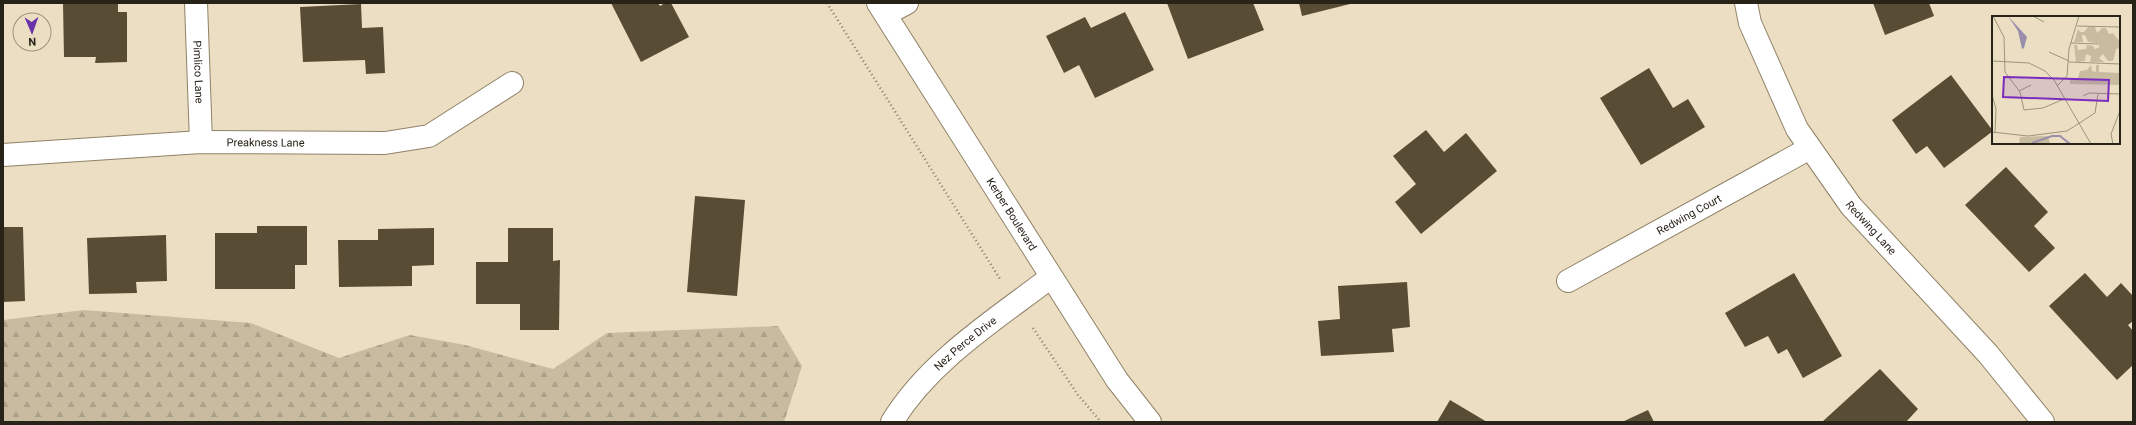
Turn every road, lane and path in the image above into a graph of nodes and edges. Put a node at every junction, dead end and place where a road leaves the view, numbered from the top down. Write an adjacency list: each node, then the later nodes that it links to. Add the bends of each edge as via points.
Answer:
1 (196, 3): 7 (street, Pimlico Lane)
2 (827, 3): 12 (path)
3 (907, 3): 5 (street)
4 (1746, 3): 8 (street, Redwing Lane, via 1750,24 1797,129)
5 (882, 9): 10 (street, Kerber Boulevard)
6 (512, 83): 7 (street, Preakness Lane, via 428,136 385,143)
7 (201, 142): 9 (street, Preakness Lane)
8 (1810, 148): 11 (street, Redwing Court); 16 (street, Redwing Lane, via 1850,206 1988,354)
9 (3, 155)
10 (1051, 277): 12 (street, Nez Perce Drive); 15 (street, Kerber Boulevard, via 1117,380)
11 (1568, 281)
12 (1016, 304): 13 (street, Nez Perce Drive, via 953,353 905,400); 14 (path, via 1078,395)
13 (892, 422)
14 (1101, 422)
15 (1150, 422)
16 (2043, 422)

